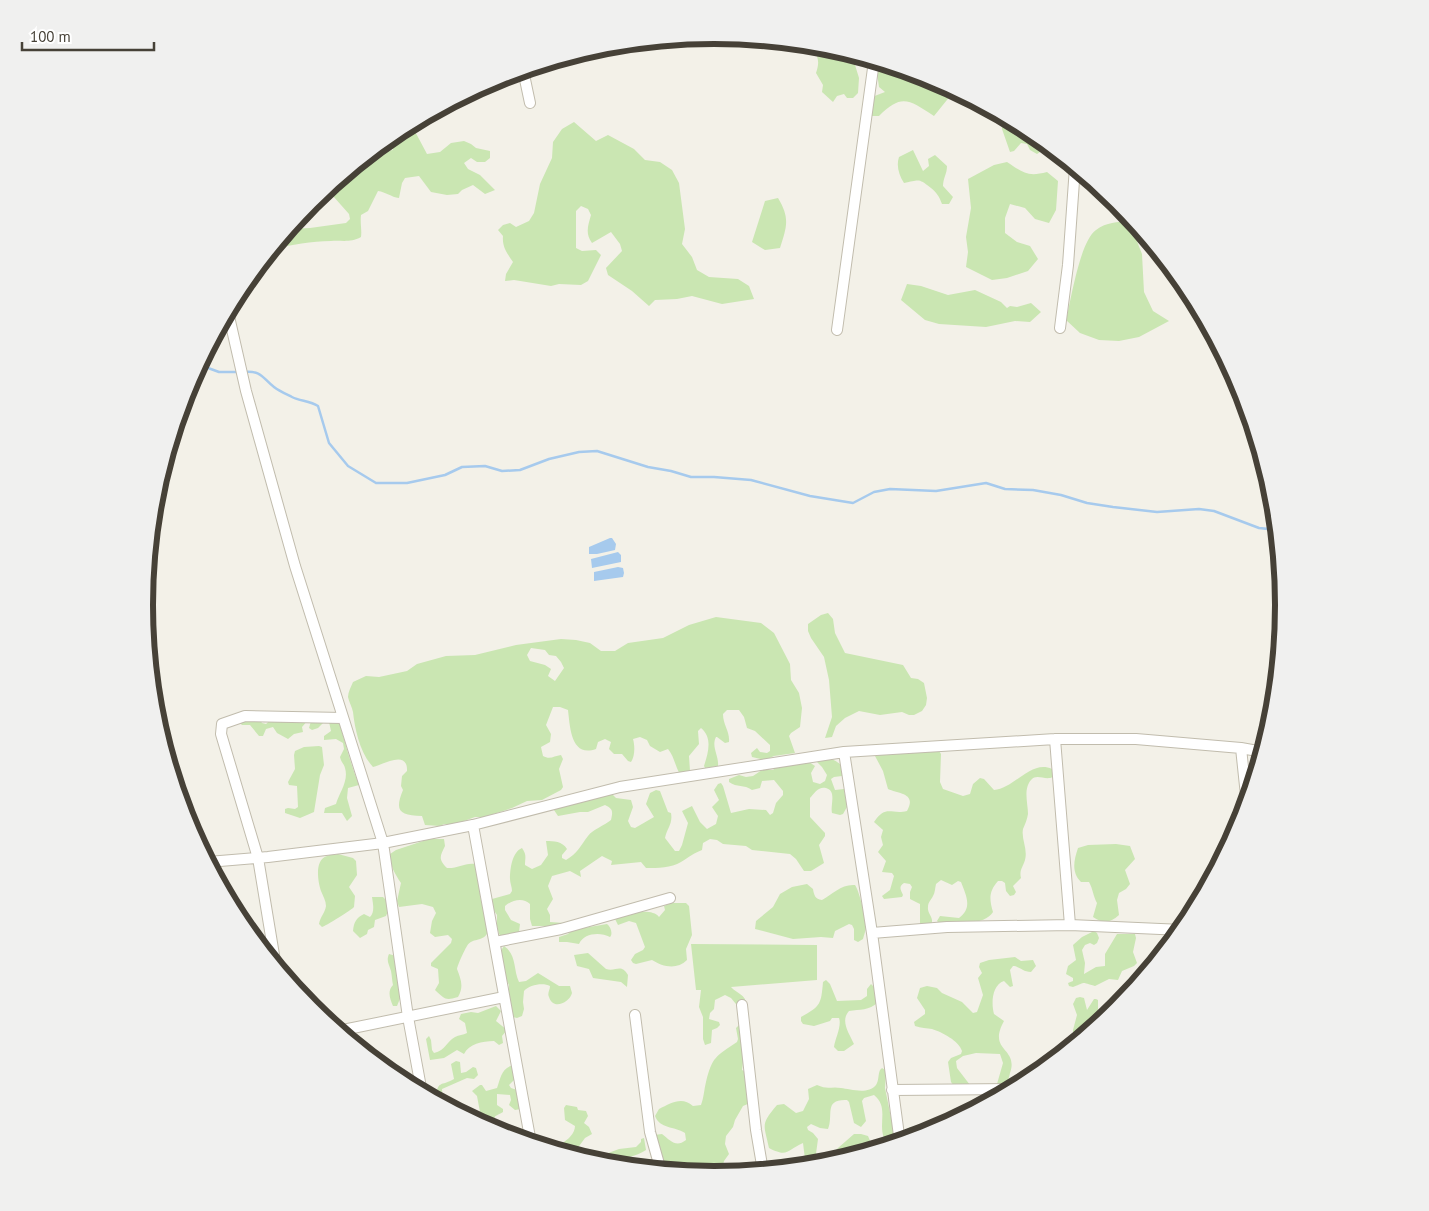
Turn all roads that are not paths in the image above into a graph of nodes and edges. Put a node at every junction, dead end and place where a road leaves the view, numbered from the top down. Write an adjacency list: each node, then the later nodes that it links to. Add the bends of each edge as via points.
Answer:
1 (873, 67): 7 (street)
2 (525, 78): 3 (street)
3 (530, 103)
4 (1074, 174): 6 (street)
5 (230, 321): 8 (street, via 246,391 295,566)
6 (1060, 328)
7 (837, 330)
8 (343, 718): 15 (street); 16 (street, via 245,716 222,724 221,734)
9 (1055, 739): 10 (street, via 1136,739); 12 (street); 19 (street)
10 (1241, 748): 11 (street); 13 (street)
11 (1257, 751)
12 (844, 752): 14 (street, via 620,786); 21 (street)
13 (1245, 788)
14 (473, 825): 15 (street); 22 (street)
15 (383, 843): 16 (street); 27 (street)
16 (258, 858): 17 (street); 23 (street)
17 (215, 861)
18 (670, 898): 22 (street, via 561,929)
19 (1070, 925): 20 (street); 21 (street, via 947,927)
20 (1173, 930)
21 (872, 933): 31 (street)
22 (495, 942): 24 (street)
23 (274, 953)
24 (504, 998): 27 (street); 32 (street)
25 (742, 1005): 35 (street)
26 (635, 1015): 34 (street, via 650,1132)
27 (408, 1017): 28 (street); 29 (street)
28 (346, 1029)
29 (420, 1084)
30 (1000, 1089): 31 (street)
31 (892, 1090): 33 (street)
32 (530, 1135)
33 (899, 1136)
34 (659, 1164)
35 (763, 1165)

